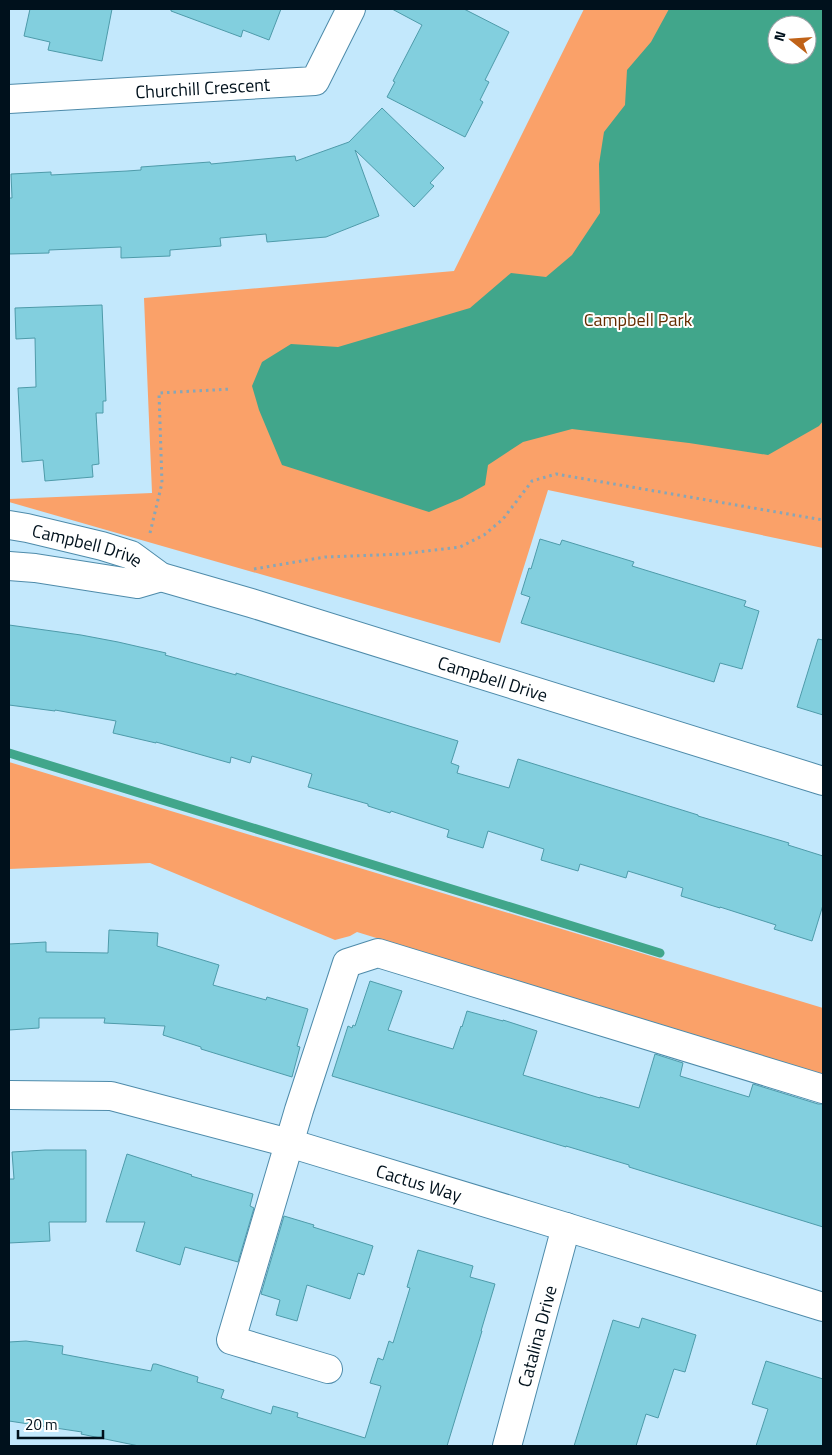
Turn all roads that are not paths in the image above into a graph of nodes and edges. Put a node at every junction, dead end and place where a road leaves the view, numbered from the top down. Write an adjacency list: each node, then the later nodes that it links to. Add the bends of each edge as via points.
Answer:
1 (351, 9): 2 (street, Churchill Crescent, via 315,81)
2 (9, 99)
3 (9, 525): 5 (street, Campbell Drive, via 124,553)
4 (9, 566): 5 (street, Campbell Drive, via 137,584)
5 (161, 577): 6 (street, Campbell Drive)
6 (823, 781)
7 (823, 1089): 9 (street, via 378,953 346,963)
8 (9, 1095): 9 (street, Cactus Way, via 110,1096)
9 (289, 1143): 10 (street, Cactus Way); 12 (street, via 231,1340)
10 (566, 1227): 11 (street, Cactus Way); 13 (street, Catalina Drive)
11 (823, 1307)
12 (328, 1369)
13 (507, 1446)

